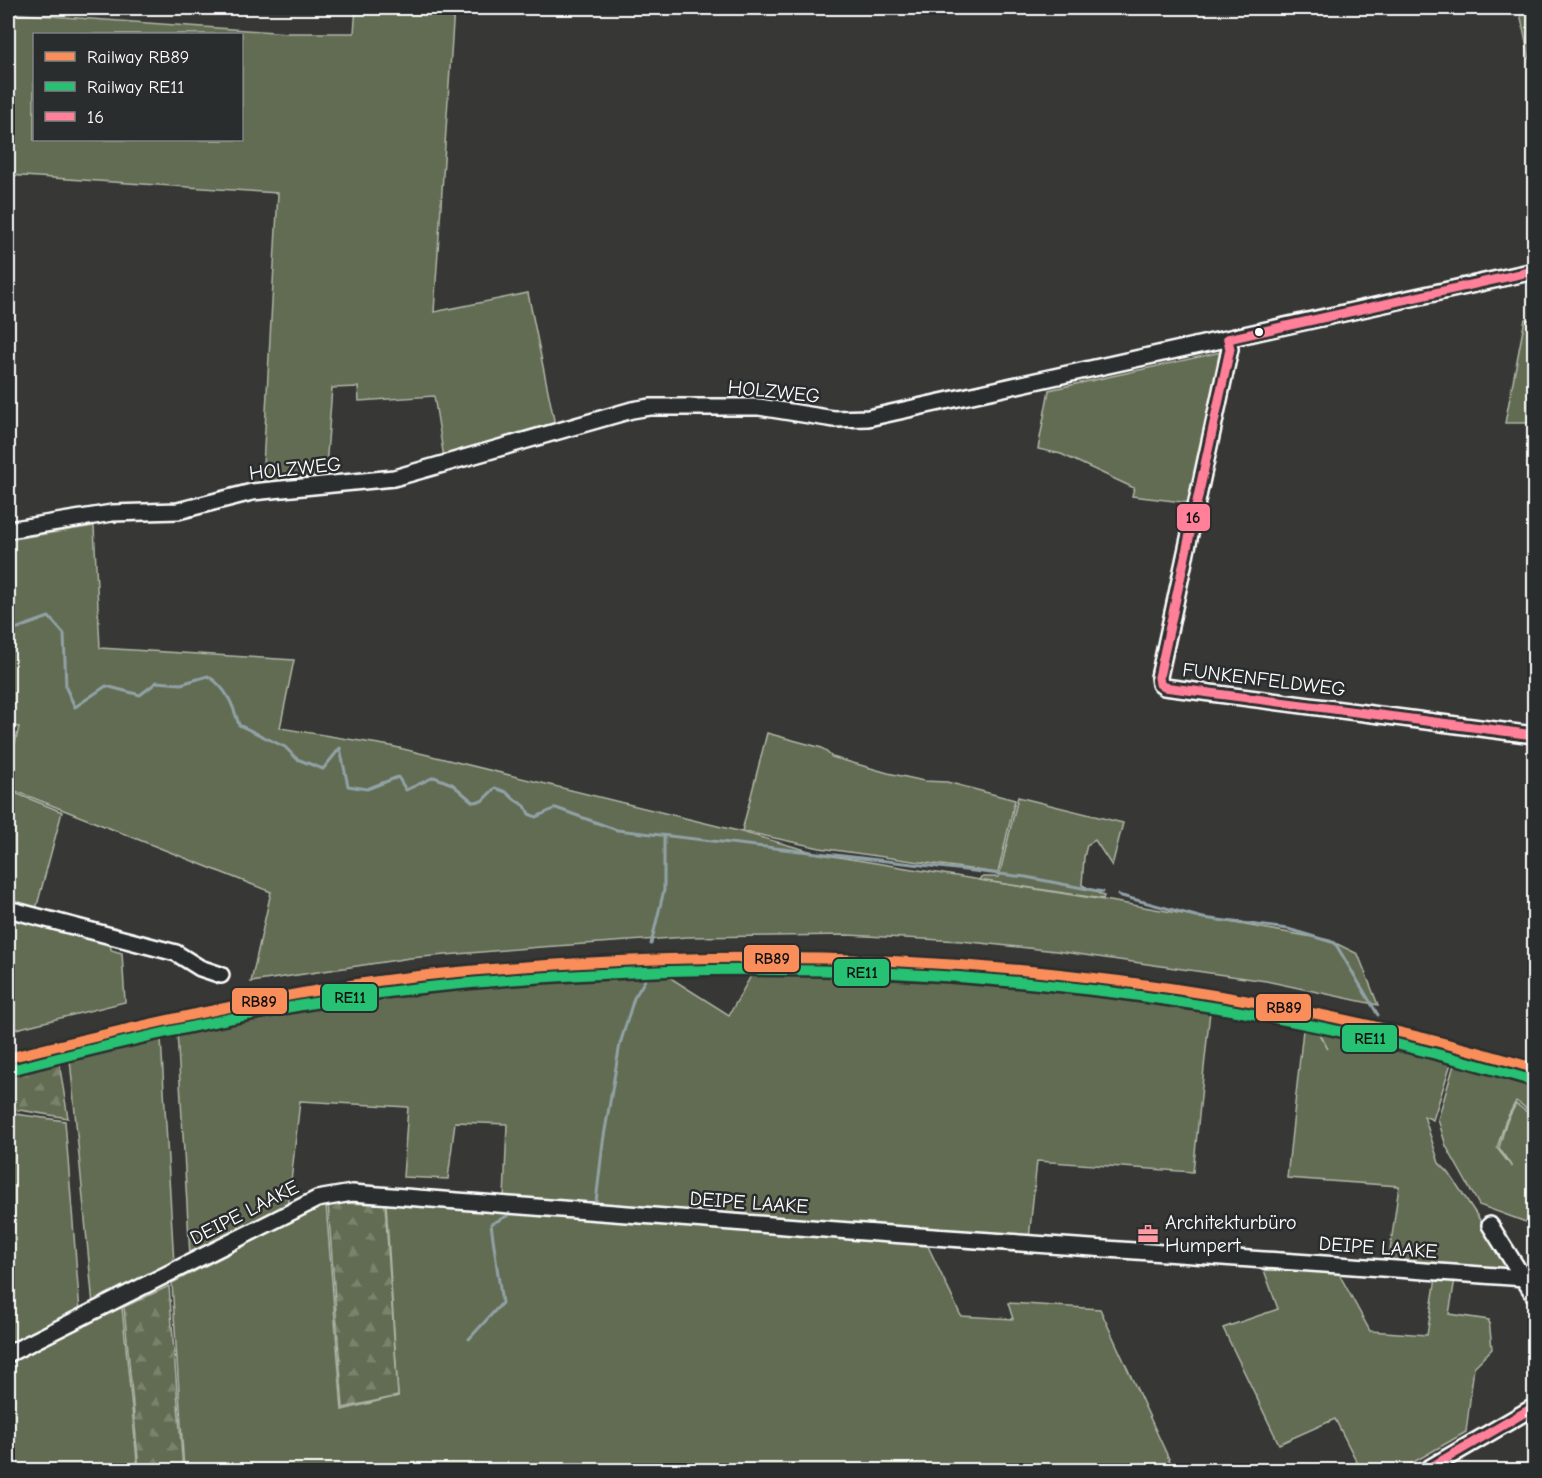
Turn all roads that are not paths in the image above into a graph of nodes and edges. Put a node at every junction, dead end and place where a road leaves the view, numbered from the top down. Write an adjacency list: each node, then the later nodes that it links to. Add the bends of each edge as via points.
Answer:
1 (1534, 271): 2 (street, HOLZWEG)
2 (1228, 339): 3 (street, HOLZWEG, via 868,418 834,419 759,407 650,407 394,478 252,492 178,511 112,513); 4 (street, FUNKENFELDWEG, via 1230,349 1160,684)
3 (8, 530)
4 (1534, 735)
5 (8, 909): 6 (street, via 176,953)
6 (221, 975)
7 (1490, 1225): 8 (street)
8 (1524, 1278): 9 (street); 10 (street, DEIPE LAAKE, via 352,1193 317,1199)
9 (1534, 1295)
10 (8, 1354)
11 (1534, 1407): 12 (street)
12 (1444, 1468): 13 (street)
13 (1425, 1470)

